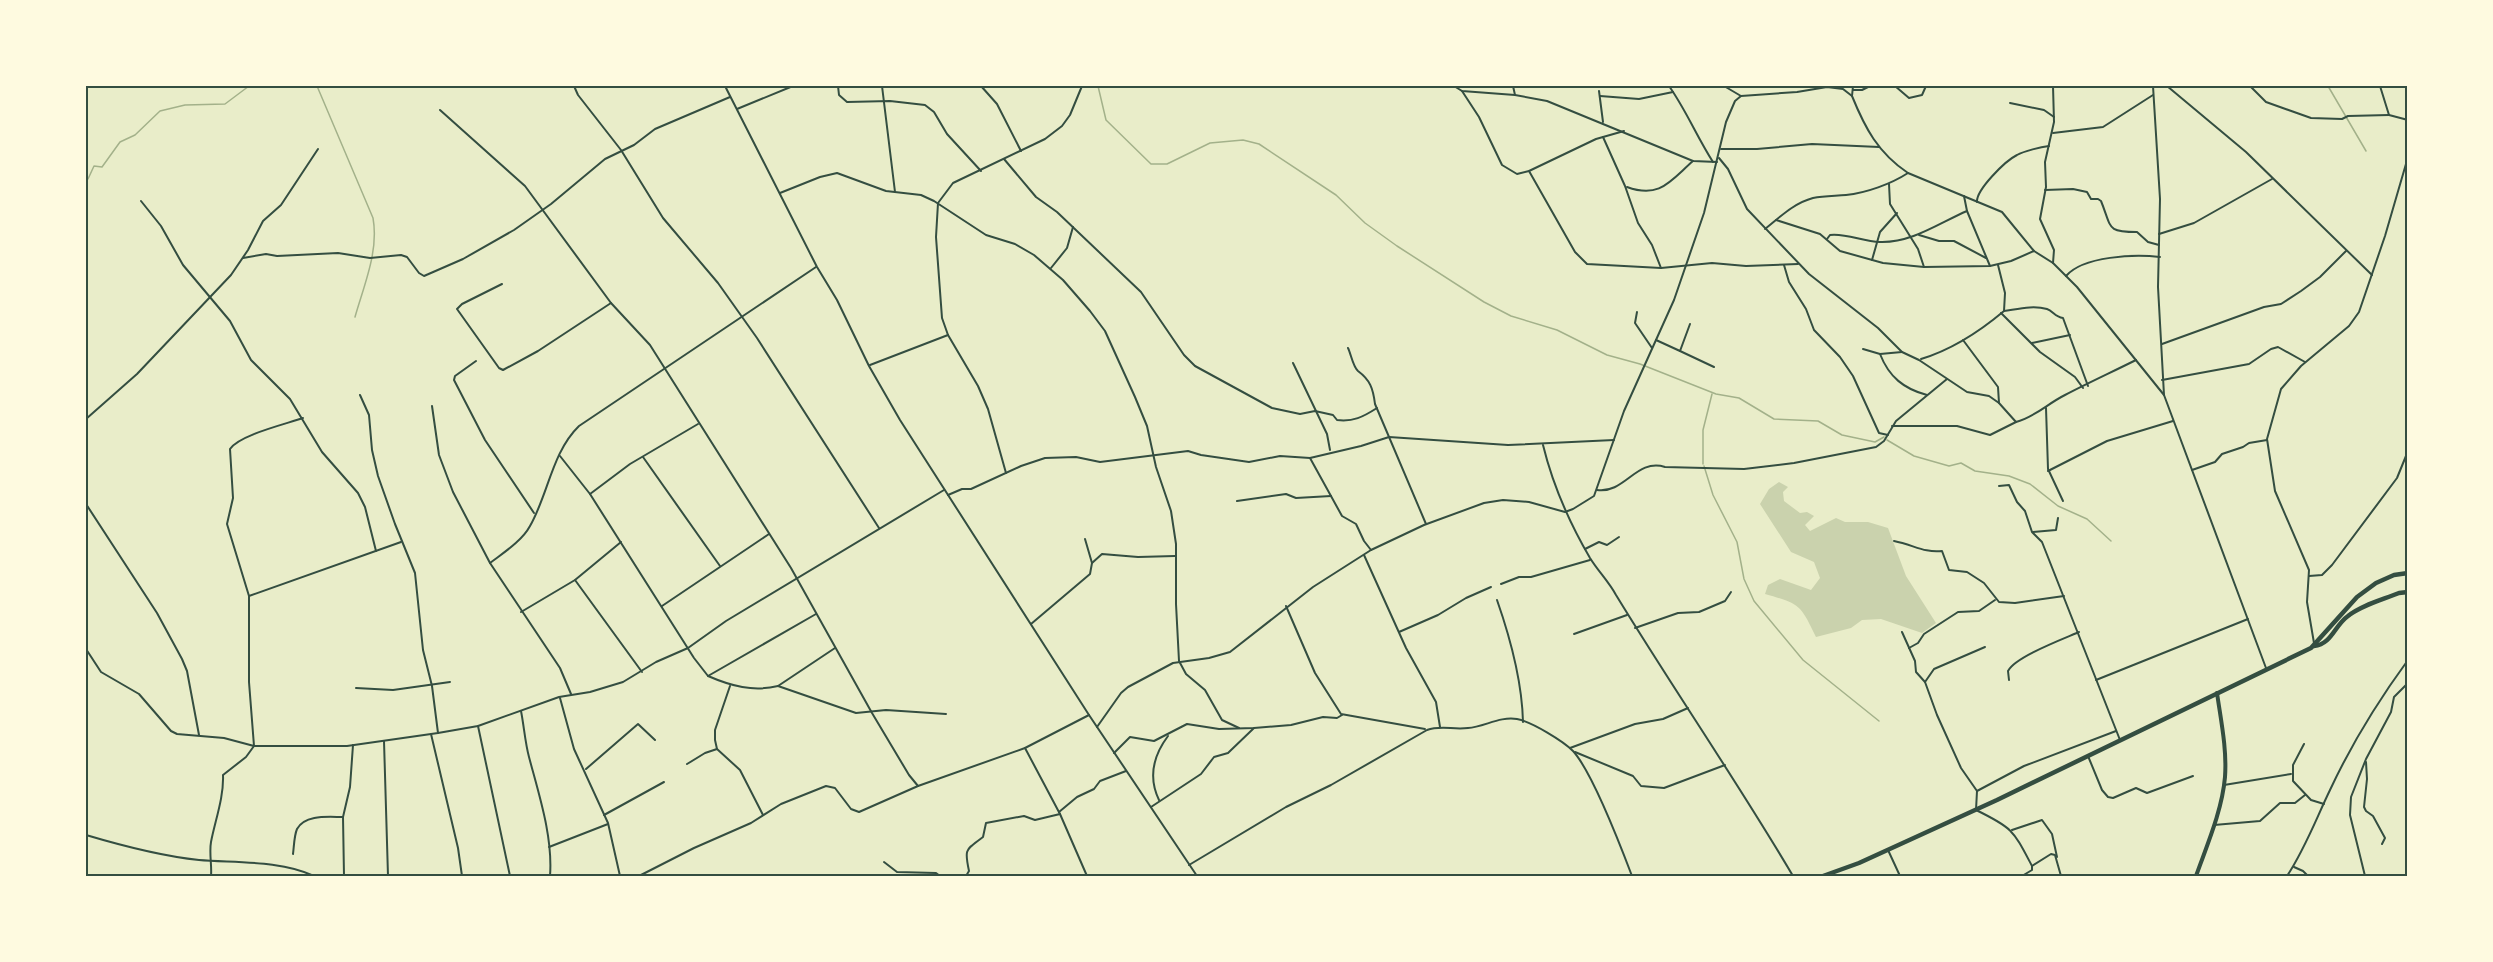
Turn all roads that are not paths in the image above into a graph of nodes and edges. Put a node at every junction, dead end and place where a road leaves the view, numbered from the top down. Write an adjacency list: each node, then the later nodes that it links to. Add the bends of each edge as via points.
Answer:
1 (574, 86): 48 (street)
2 (725, 86): 32 (street)
3 (793, 86): 35 (street)
4 (838, 86): 33 (street, via 839,95 847,102)
5 (882, 86): 33 (street)
6 (981, 86): 49 (street, via 997,104)
7 (1082, 86): 49 (street, via 1062,126)
8 (1454, 86): 22 (street)
9 (1513, 86): 27 (street)
10 (1669, 86): 26 (street)
11 (1724, 86): 30 (street)
12 (1845, 86): 25 (street)
13 (1853, 86): 23 (street)
14 (1870, 86): 23 (street)
15 (1895, 86): 16 (street, via 1909,98 1922,95)
16 (1926, 86)
17 (2053, 86): 38 (street)
18 (2153, 86): 28 (street)
19 (2167, 86): 58 (street)
20 (2250, 86): 37 (street, via 2266,102 2311,118)
21 (2380, 86): 37 (street)
22 (1461, 90): 27 (street); 56 (street, via 1502,165 1517,174)
23 (1852, 90): 31 (street)
24 (1599, 91): 29 (street)
25 (1847, 91): 30 (street, via 1827,87); 31 (street)
26 (1673, 92): 29 (street, via 1639,99); 54 (street)
27 (1515, 94): 40 (street, via 1547,100)
28 (2153, 95): 42 (street, via 2103,127); 75 (street)
29 (1600, 96): 40 (street)
30 (1741, 96): 47 (street, via 1728,116)
31 (1852, 96): 45 (street, via 1864,126)
32 (730, 97): 35 (street); 48 (street, via 662,126)
33 (884, 101): 55 (street, via 930,107 947,134); 62 (street)
34 (2010, 103): 38 (street, via 2044,110)
35 (737, 109): 63 (street)
36 (440, 110): 68 (street, via 525,186)
37 (2389, 115): 39 (street)
38 (2054, 117): 42 (street)
39 (2408, 120)
40 (1603, 122): 41 (street)
41 (1624, 131): 43 (street); 53 (street)
42 (2052, 133): 44 (street)
43 (1603, 137): 56 (street); 60 (street)
44 (2049, 146): 61 (street); 66 (street, via 2014,157 1979,192)
45 (1879, 147): 47 (street, via 1812,144); 57 (street)
46 (318, 149): 83 (street, via 281,205 263,221)
47 (1721, 149): 51 (street)
48 (621, 150): 68 (street); 103 (street, via 653,204 718,283)
49 (1021, 151): 52 (street)
50 (2408, 157): 96 (street)
51 (1719, 158): 54 (street); 73 (street, via 1746,207)
52 (1004, 159): 55 (street); 72 (street, via 1036,197)
53 (1694, 161): 54 (street); 60 (street, via 1653,191)
54 (1715, 162): 88 (street, via 1704,213)
55 (981, 171): 67 (street, via 953,183)
56 (1529, 171): 95 (street, via 1583,262 1595,266)
57 (1908, 174): 59 (street); 64 (street)
58 (2272, 178): 75 (street, via 2194,223); 80 (street)
59 (1889, 184): 70 (street, via 1889,201); 71 (street, via 1849,195 1812,199)
60 (1625, 186): 95 (street)
61 (2045, 190): 79 (street, via 2087,192 2091,200 2101,201 2115,230 2137,232 2148,242); 86 (street, via 2040,221 2054,250)
62 (895, 192): 63 (street, via 837,173); 67 (street, via 912,193)
63 (779, 193): 92 (street)
64 (1964, 195): 66 (street); 69 (street)
65 (141, 201): 99 (street)
66 (1977, 202): 81 (street, via 2002,212)
67 (938, 203): 94 (street, via 986,235 1023,248); 105 (street, via 940,302)
68 (543, 210): 83 (street, via 491,244 424,276 401,255 370,258 338,253); 100 (street)
69 (1967, 211): 74 (street); 84 (street)
70 (1897, 213): 76 (street); 78 (street)
71 (1776, 220): 73 (street); 77 (street)
72 (1073, 227): 94 (street, via 1067,248); 136 (street, via 1141,292 1195,366 1272,408 1300,414)
73 (1764, 229): 87 (street)
74 (1918, 234): 76 (street); 84 (street, via 1954,241)
75 (2159, 234): 79 (street)
76 (1911, 237): 78 (street); 93 (street)
77 (1827, 239): 78 (street, via 1841,234); 85 (street, via 1840,251)
78 (1876, 242): 85 (street)
79 (2159, 245): 82 (street)
80 (2346, 250): 96 (street); 110 (street, via 2320,278 2281,304)
81 (2034, 251): 86 (street); 90 (street)
82 (2160, 257): 97 (street, via 2112,258 2075,267); 110 (street)
83 (243, 258): 99 (street)
84 (1986, 258): 91 (street)
85 (1872, 260): 93 (street)
86 (2053, 263): 97 (street)
87 (1798, 264): 89 (street); 115 (street)
88 (1685, 265): 89 (street); 95 (street); 107 (street)
89 (1784, 265): 143 (street, via 1814,330 1853,376 1879,433)
90 (1998, 265): 91 (street); 102 (street, via 2005,293)
91 (1990, 266): 93 (street)
92 (817, 267): 103 (street); 122 (street)
93 (1924, 267)
94 (1051, 268): 151 (street, via 1105,331 1147,426)
95 (1661, 268)
96 (2372, 275): 120 (street, via 2356,318)
97 (2066, 276): 118 (street)
98 (502, 284): 100 (street, via 457,309 503,370)
99 (210, 298): 137 (street, via 137,374); 138 (street, via 238,333 251,360 290,399)
100 (611, 303): 123 (street, via 650,345)
101 (1637, 312): 112 (street, via 1635,323)
102 (2002, 312): 106 (street, via 2030,307 2048,310 2065,320); 108 (street); 109 (street)
103 (741, 318): 123 (street); 170 (street)
104 (1690, 324): 114 (street)
105 (948, 335): 122 (street); 156 (street, via 988,409)
106 (2070, 335): 109 (street); 127 (street)
107 (1656, 340): 112 (street); 114 (street)
108 (1963, 340): 117 (street); 132 (street, via 1998,387)
109 (2032, 343): 128 (street)
110 (2162, 344): 126 (street)
111 (1348, 348): 134 (street, via 1357,370 1365,374 1373,390)
112 (1652, 348): 145 (street)
113 (1863, 349): 116 (street)
114 (1680, 351): 124 (street)
115 (1902, 352): 116 (street); 117 (street)
116 (1880, 354): 130 (street, via 1887,369 1905,387)
117 (1919, 360): 125 (street)
118 (2136, 360): 127 (street); 131 (street)
119 (476, 361): 167 (street, via 454,376 454,380 485,440)
120 (2305, 362): 126 (street, via 2278,347 2249,364); 146 (street, via 2276,401)
121 (1293, 363): 136 (street)
122 (869, 366): 158 (street)
123 (664, 367): 141 (street); 150 (street, via 579,426)
124 (1714, 367)
125 (1947, 379): 130 (street); 132 (street, via 1967,392 1989,396)
126 (2162, 380): 131 (street)
127 (2088, 386): 128 (street)
128 (2083, 388): 135 (street)
129 (360, 395): 176 (street, via 369,415 378,476)
130 (1927, 395): 142 (street)
131 (2164, 395): 139 (street)
132 (1999, 403): 140 (street)
133 (432, 406): 184 (street, via 439,455 453,492)
134 (1377, 408): 136 (street, via 1350,421); 144 (street)
135 (2046, 408): 140 (street); 155 (street)
136 (1315, 411): 149 (street, via 1327,434)
137 (86, 418)
138 (303, 418): 180 (street, via 322,452 361,500); 195 (street, via 230,448 233,498 227,524)
139 (2173, 421): 154 (street); 155 (street, via 2107,441)
140 (2016, 422): 142 (street, via 1990,435 1958,426)
141 (698, 424): 152 (street); 172 (street)
142 (1892, 426): 143 (street)
143 (1888, 435): 159 (street, via 1876,447 1794,463 1744,469 1650,465 1615,488)
144 (1389, 437): 147 (street); 149 (street); 169 (street)
145 (1614, 440): 147 (street); 159 (street)
146 (2268, 440): 154 (street, via 2249,443); 188 (street, via 2275,491)
147 (1543, 444): 166 (street)
148 (2408, 451): 188 (street, via 2397,478 2332,565 2322,575)
149 (1330, 452): 153 (street)
150 (560, 456): 160 (street); 167 (street)
151 (1153, 456): 153 (street, via 1188,451 1249,462 1280,456); 156 (street, via 1100,462 1076,457 1045,458); 182 (street, via 1171,512)
152 (643, 457): 160 (street); 186 (street)
153 (1310, 458): 162 (street)
154 (2192, 470): 204 (street)
155 (2048, 471): 164 (street)
156 (1006, 473): 161 (street)
157 (1999, 486): 171 (street, via 2009,484)
158 (944, 490): 161 (street); 170 (street)
159 (1597, 490): 166 (street, via 1591,498)
160 (590, 494): 177 (street)
161 (948, 495): 205 (street)
162 (1331, 496): 163 (street, via 1294,498 1286,494); 179 (street, via 1342,516 1358,525)
163 (1237, 501)
164 (2064, 501)
165 (86, 504): 251 (street, via 182,659)
166 (1565, 512): 169 (street, via 1503,500); 178 (street)
167 (535, 513): 184 (street, via 520,538)
168 (2058, 518): 171 (street, via 2055,530)
169 (1426, 524): 179 (street)
170 (879, 528): 190 (street)
171 (2032, 532): 196 (street, via 2042,542)
172 (769, 534): 186 (street); 190 (street)
173 (1619, 537): 178 (street, via 1607,545 1599,542)
174 (1085, 539): 185 (street)
175 (1894, 541): 198 (street, via 1929,553 1942,551 1950,571 1967,572 1984,583)
176 (401, 542): 180 (street); 227 (street, via 415,573 423,650)
177 (621, 542): 189 (street); 200 (street)
178 (1586, 549): 183 (street)
179 (1371, 550): 181 (street)
180 (376, 551): 195 (street)
181 (1364, 555): 199 (street); 207 (street)
182 (1176, 556): 185 (street, via 1102,554); 218 (street)
183 (1591, 560): 191 (street); 203 (street)
184 (490, 563): 201 (street)
185 (1092, 563): 205 (street, via 1088,578)
186 (720, 566): 200 (street)
187 (2408, 573): 211 (highway, via 2376,583 2357,597)
188 (2309, 576): 211 (street, via 2307,602)
189 (575, 580): 201 (street); 220 (street)
190 (796, 580): 202 (street); 213 (street)
191 (1501, 584)
192 (1491, 587): 207 (street)
193 (1731, 592): 206 (street, via 1725,601 1699,612 1678,613)
194 (2408, 592): 211 (highway, via 2399,592 2350,614 2328,641)
195 (249, 596): 256 (street)
196 (2065, 596): 198 (street, via 2011,603); 209 (street)
197 (1497, 600): 240 (street, via 1522,684)
198 (1996, 600): 215 (street, via 1979,610 1958,612)
199 (1286, 606): 218 (street, via 1230,652); 239 (street, via 1320,683)
200 (662, 607): 213 (street)
201 (521, 612): 232 (street, via 560,668)
202 (816, 614): 214 (street); 221 (street)
203 (1628, 615): 206 (street); 210 (street)
204 (2248, 619): 219 (street); 223 (street)
205 (1031, 624): 238 (street)
206 (1635, 628): 234 (street)
207 (1399, 632): 243 (street, via 1436,702)
208 (1902, 632): 215 (street)
209 (2079, 632): 222 (street, via 2012,665 2008,671); 223 (street)
210 (1574, 634)
211 (2314, 646): 219 (highway)
212 (1985, 647): 225 (street, via 1934,669)
213 (688, 648): 220 (street); 221 (street)
214 (836, 648): 229 (street); 236 (street)
215 (1909, 648): 225 (street, via 1916,672)
216 (86, 649): 251 (street, via 101,672 139,694 171,731)
217 (2408, 660): 276 (street, via 2388,687)
218 (1179, 661): 242 (street, via 1124,690); 244 (street, via 1186,674 1205,690 1222,720)
219 (2267, 671): 231 (highway)
220 (642, 672): 232 (street, via 604,689)
221 (708, 676): 228 (street)
222 (2010, 680)
223 (2096, 680): 247 (street)
224 (450, 682): 227 (street)
225 (1925, 682): 273 (street, via 1961,768)
226 (2408, 683): 263 (street, via 2395,695 2391,712)
227 (432, 686): 230 (street); 248 (street)
228 (730, 686): 229 (street); 259 (street, via 715,730)
229 (778, 686): 236 (street, via 856,713)
230 (357, 688)
231 (2217, 692): 253 (highway); 271 (main road)
232 (572, 694): 233 (street)
233 (560, 697): 235 (street); 266 (street, via 566,727)
234 (1688, 708): 260 (street); 265 (street)
235 (521, 711): 241 (street); 288 (street)
236 (872, 713): 237 (street, via 886,710); 272 (street)
237 (946, 714)
238 (1089, 715): 242 (street); 258 (street)
239 (1342, 715): 245 (street); 246 (street)
240 (1523, 722): 243 (street, via 1498,720 1467,728); 260 (street)
241 (478, 726): 248 (street); 303 (street)
242 (1097, 727): 261 (street)
243 (1440, 727): 246 (street)
244 (1239, 728): 245 (street); 250 (street, via 1190,724)
245 (1254, 728): 275 (street, via 1228,753 1214,757 1203,772)
246 (1427, 730): 294 (street)
247 (2116, 731): 253 (street); 273 (street, via 2024,766)
248 (438, 733): 249 (street)
249 (430, 734): 254 (street); 302 (street)
250 (1170, 734): 261 (street, via 1148,741 1130,737); 275 (street, via 1154,762 1154,788)
251 (199, 735): 256 (street)
252 (655, 740): 266 (street, via 638,724)
253 (2120, 740): 262 (highway)
254 (384, 741): 257 (street); 301 (street)
255 (2304, 744): 268 (street)
256 (254, 746): 257 (street); 292 (street, via 223,775 210,846)
257 (353, 746): 282 (street)
258 (1025, 748): 272 (street); 279 (street)
259 (717, 749): 264 (street); 280 (street, via 736,764)
260 (1571, 749): 265 (street, via 1633,776 1641,786 1663,788); 311 (street, via 1593,785)
261 (1114, 753): 267 (street)
262 (2088, 756): 269 (street, via 2108,798 2136,788 2147,793); 278 (highway)
263 (2366, 759): 287 (street, via 2364,807 2385,838); 320 (street, via 2352,792 2350,808)
264 (687, 764)
265 (1725, 765): 312 (street)
266 (584, 770): 281 (street)
267 (1126, 771): 277 (street); 279 (street, via 1100,781)
268 (2291, 774): 271 (street); 274 (street)
269 (2193, 776)
270 (664, 782): 281 (street)
271 (2224, 785): 284 (main road)
272 (918, 786): 280 (street, via 859,812 851,809 835,788 826,786)
273 (1977, 791): 278 (street)
274 (2305, 795): 276 (street); 284 (street, via 2295,804 2280,803 2260,821)
275 (1159, 802): 277 (street)
276 (2324, 804): 296 (street)
277 (1150, 807): 294 (street)
278 (1976, 810): 285 (street); 289 (highway)
279 (1059, 813): 308 (street, via 1035,820 1024,816 986,823 983,837 967,849); 309 (street)
280 (763, 814): 306 (street)
281 (604, 815): 283 (street)
282 (343, 817): 290 (street, via 316,817 301,825 296,830); 299 (street)
283 (608, 823): 288 (street); 305 (street)
284 (2214, 825): 317 (main road)
285 (2012, 831): 291 (street, via 2042,819 2052,834); 295 (street)
286 (86, 836): 292 (street, via 126,847)
287 (2382, 844)
288 (549, 847): 304 (street)
289 (1888, 850): 313 (highway); 314 (street)
290 (293, 854)
291 (2057, 857): 295 (street, via 2051,854); 316 (street)
292 (212, 859): 297 (street); 298 (street, via 250,861)
293 (884, 862): 307 (street, via 897,872)
294 (1189, 865): 310 (street)
295 (2032, 866): 315 (street)
296 (2294, 867): 318 (street); 319 (street)
297 (211, 876)
298 (314, 876)
299 (344, 876)
300 (382, 876): 301 (street)
301 (388, 876)
302 (462, 876)
303 (510, 876)
304 (550, 876)
305 (620, 876)
306 (639, 876)
307 (940, 876)
308 (966, 876)
309 (1087, 876)
310 (1197, 876)
311 (1632, 876)
312 (1793, 876)
313 (1823, 876)
314 (1900, 876)
315 (2022, 876)
316 (2061, 876)
317 (2196, 876)
318 (2287, 876)
319 (2308, 876)
320 (2365, 876)

